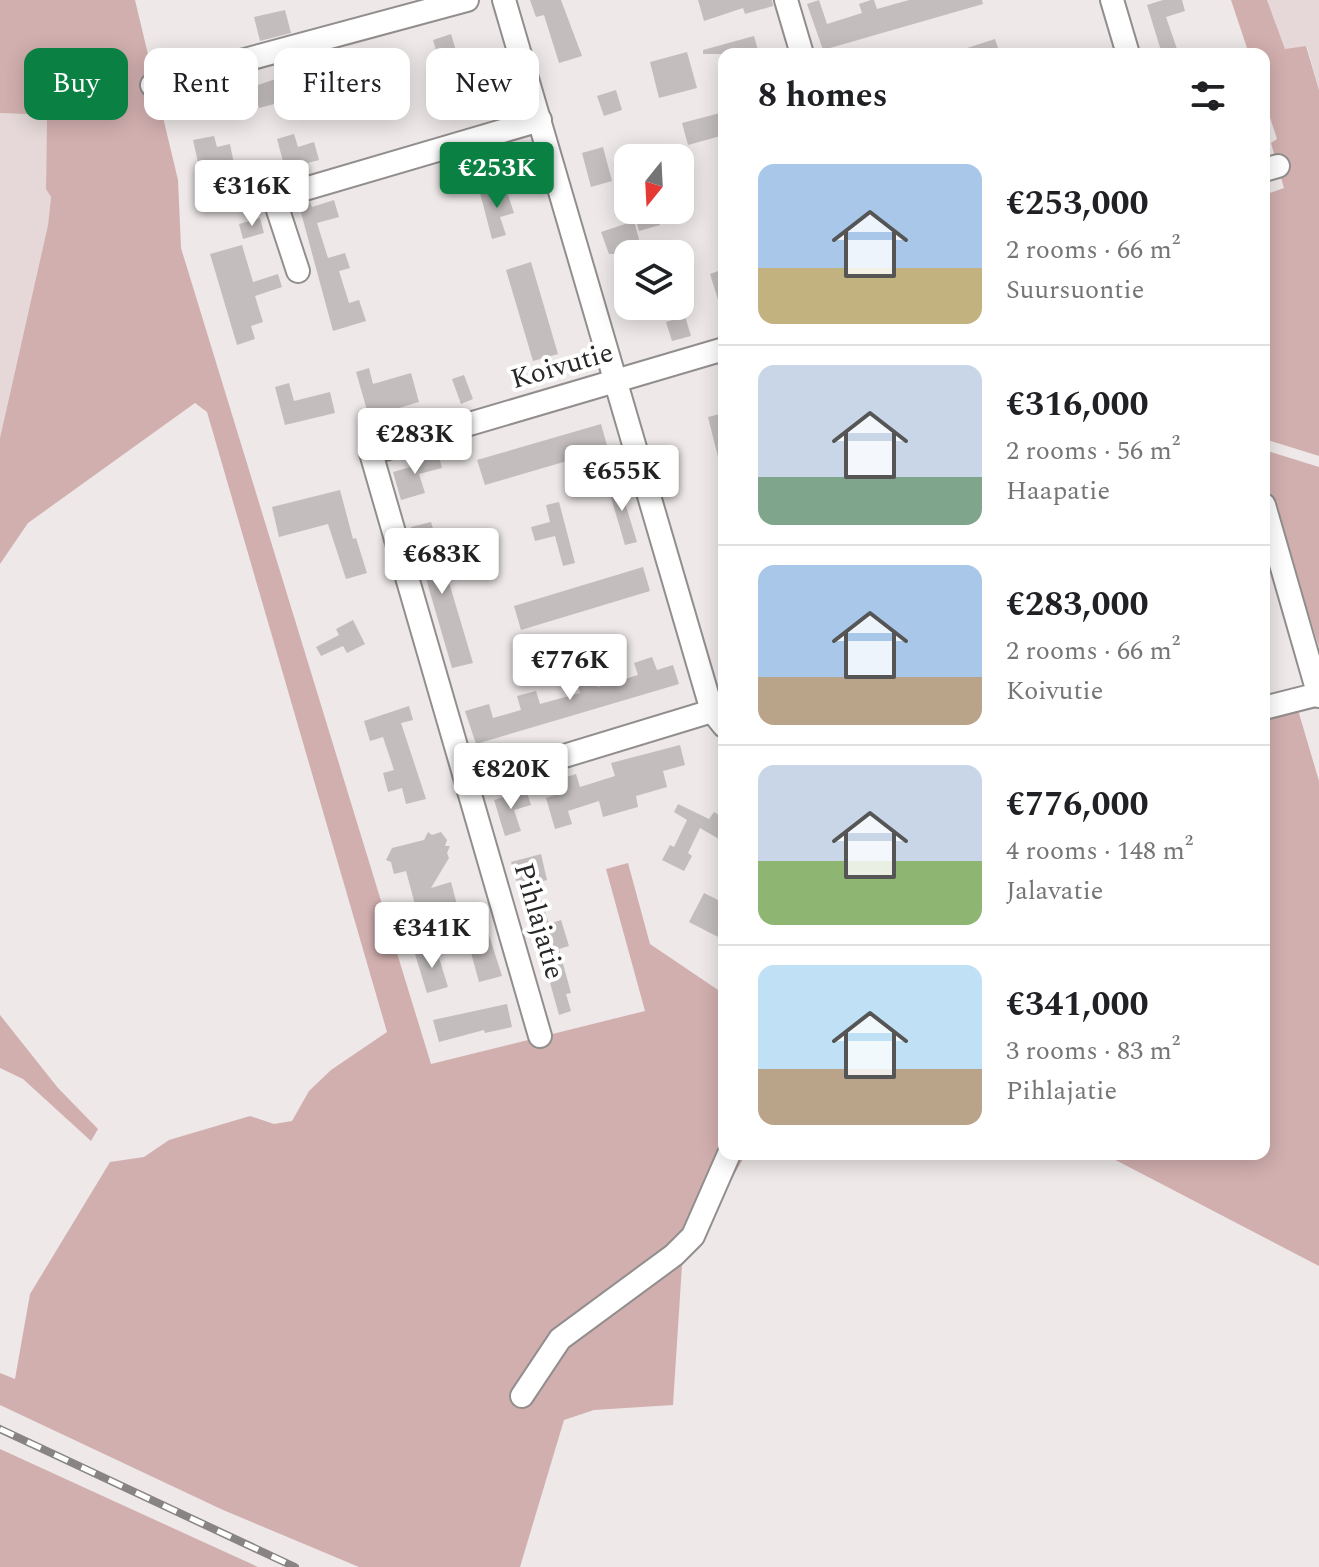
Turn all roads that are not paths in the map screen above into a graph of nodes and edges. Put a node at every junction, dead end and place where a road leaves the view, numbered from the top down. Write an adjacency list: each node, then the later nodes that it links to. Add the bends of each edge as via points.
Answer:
1 (467, 0): 7 (street)
2 (504, 0): 8 (street)
3 (786, 0): 5 (street)
4 (1112, 0): 6 (street)
5 (800, 48)
6 (1126, 48)
7 (258, 56)
8 (540, 120): 9 (street, via 274,198); 11 (street)
9 (298, 271)
10 (718, 351): 11 (street, Koivutie)
11 (613, 382): 12 (street, Koivutie); 16 (street)
12 (371, 453): 17 (street, Pihlajatie)
13 (1270, 524): 14 (street)
14 (1319, 695): 15 (street)
15 (1270, 707)
16 (718, 719): 17 (street)
17 (469, 785): 18 (street, Pihlajatie)
18 (540, 1036)
19 (726, 1160): 20 (street, via 693,1236 560,1339)
20 (522, 1396)

